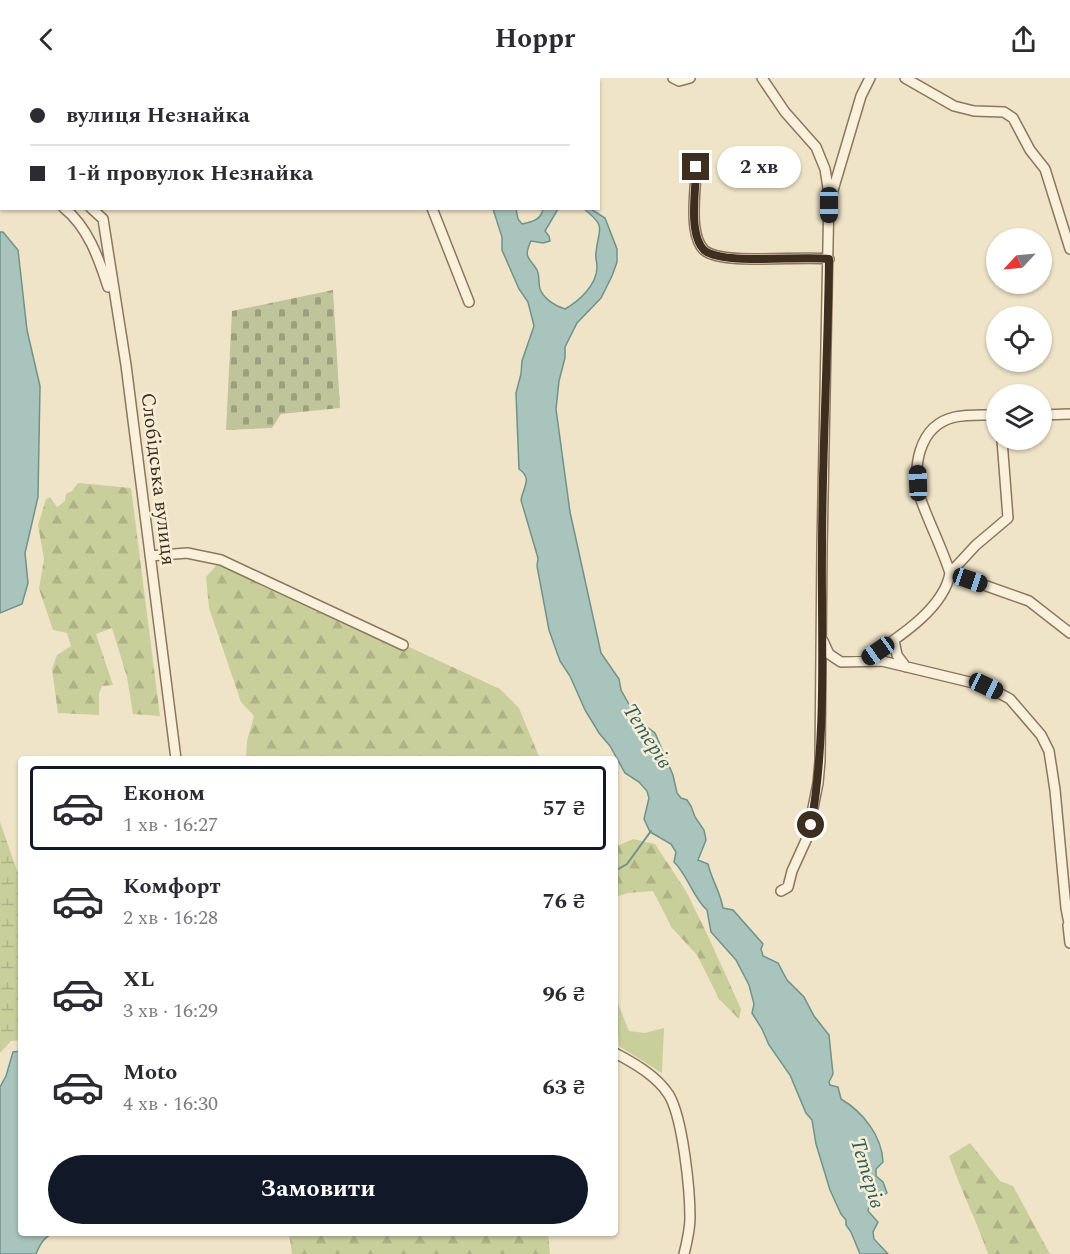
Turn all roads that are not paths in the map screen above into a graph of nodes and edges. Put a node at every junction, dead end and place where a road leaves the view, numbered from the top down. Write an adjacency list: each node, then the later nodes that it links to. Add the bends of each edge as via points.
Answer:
1 (673, 78): 2 (street)
2 (690, 78)
3 (762, 78): 7 (street, via 816,147 825,169)
4 (870, 78): 7 (street, via 861,96)
5 (905, 78): 13 (street, via 954,106 1004,112 1013,118 1045,169)
6 (696, 167): 14 (street, via 694,223 704,249 734,258)
7 (829, 205): 14 (street)
8 (66, 210): 16 (street, via 98,257)
9 (94, 210): 12 (street)
10 (104, 210): 12 (street, Слобідська вулиця)
11 (433, 210): 15 (street)
12 (103, 219): 16 (street, Слобідська вулиця)
13 (1070, 249)
14 (829, 259): 24 (street)
15 (469, 302)
16 (119, 324): 21 (street, Слобідська вулиця)
17 (1070, 414): 19 (street)
18 (986, 415): 22 (street, via 952,417 933,429 919,452 921,499)
19 (1052, 415)
20 (1003, 450): 22 (street, via 1008,518)
21 (150, 556): 26 (street, via 187,553 221,560); 29 (street, Слобідська вулиця)
22 (950, 573): 23 (street, via 1029,601); 25 (street, via 942,597)
23 (1070, 633)
24 (822, 639): 27 (street, via 835,659); 30 (street, via 818,783 807,838 788,887)
25 (894, 640): 27 (street); 28 (street, via 897,655)
26 (404, 645)
27 (865, 660): 28 (street)
28 (906, 667): 31 (street, via 998,692 1010,699 1041,735 1052,761)
29 (176, 756)
30 (781, 891)
31 (1069, 927): 32 (street)
32 (1070, 943)
33 (618, 1055): 34 (street, via 664,1088 675,1108 689,1202)
34 (684, 1254)

